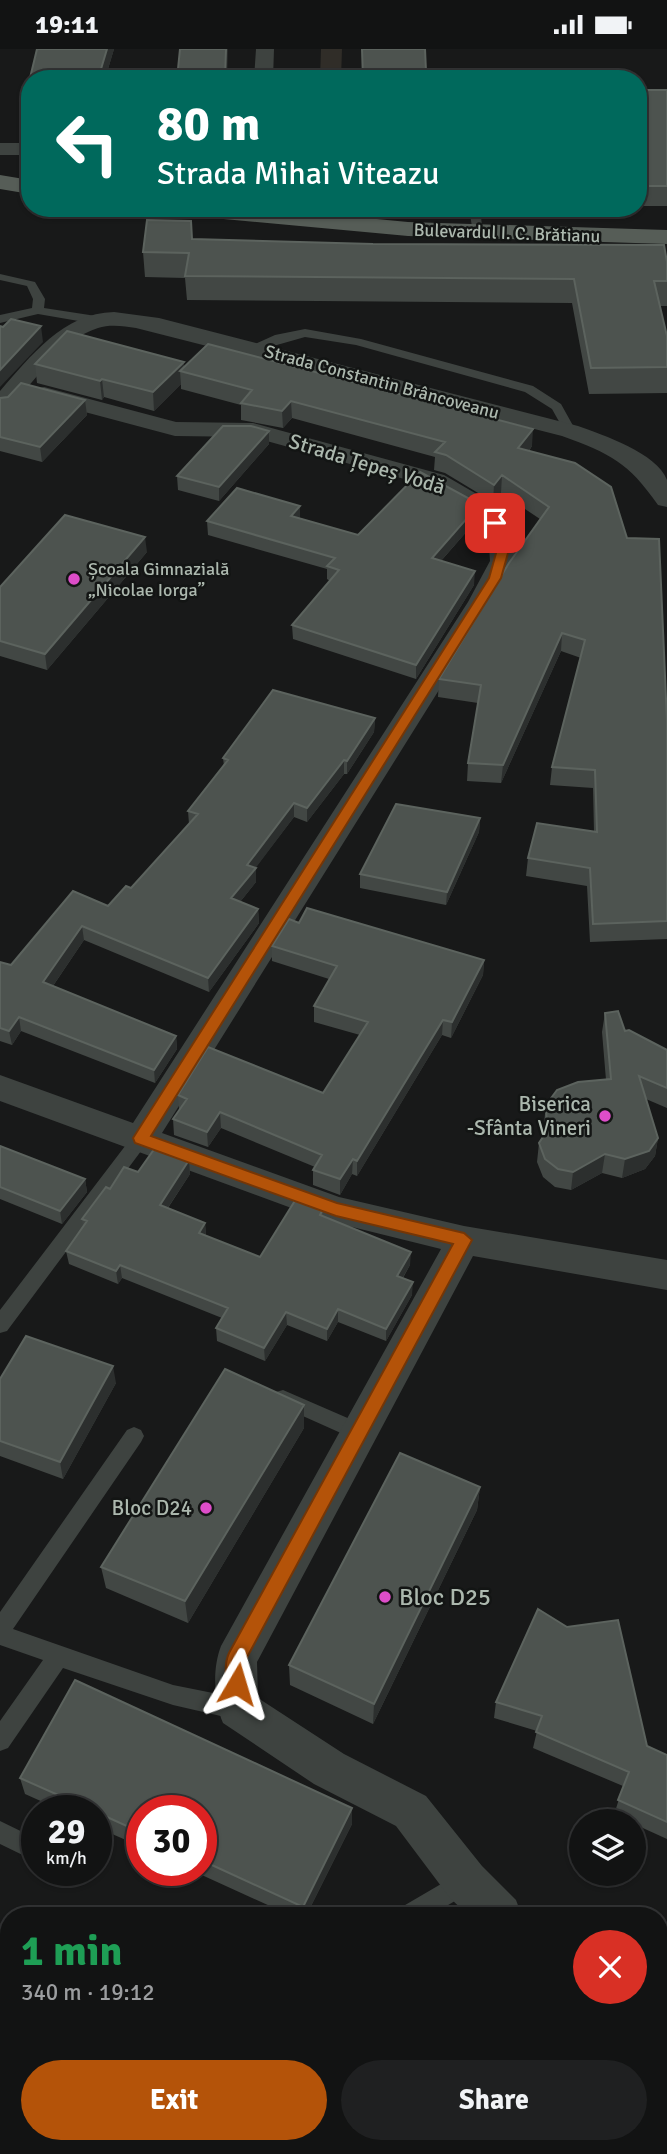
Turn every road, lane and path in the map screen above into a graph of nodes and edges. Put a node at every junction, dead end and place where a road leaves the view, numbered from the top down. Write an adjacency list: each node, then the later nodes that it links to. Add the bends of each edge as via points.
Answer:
1 (265, 49): 2 (street)
2 (264, 70)
3 (0, 149): 4 (street)
4 (21, 149)
5 (0, 182): 6 (main road)
6 (21, 186)
7 (301, 217): 9 (main road, Bulevardul I. C. Brătianu)
8 (476, 217): 9 (lane)
9 (479, 233): 10 (main road, Bulevardul I. C. Brătianu)
10 (667, 237)
11 (0, 277): 12 (lane, via 31,284 39,299)
12 (38, 310): 13 (lane); 14 (lane)
13 (0, 319)
14 (96, 320): 15 (street, Strada Constantin Brâncoveanu, via 159,325); 16 (street, via 69,334)
15 (252, 348): 17 (street, Strada Constantin Brâncoveanu); 17 (lane, via 304,333 357,342 529,389 557,407)
16 (9, 396): 20 (street, Strada Țepeș Vodă, via 175,429 253,430 435,480 484,510 504,546 495,578 481,602)
17 (570, 431): 18 (street, Strada Constantin Brâncoveanu, via 633,457)
18 (664, 486)
19 (0, 1088): 20 (street)
20 (141, 1138): 21 (street, via 336,1210); 23 (lane)
21 (464, 1240): 22 (street); 25 (street)
22 (667, 1275)
23 (0, 1325)
24 (267, 1391): 25 (lane)
25 (359, 1432): 29 (street, via 236,1660)
26 (134, 1436): 27 (lane)
27 (0, 1632): 28 (lane)
28 (59, 1656): 29 (lane, via 173,1695); 30 (lane)
29 (238, 1709): 33 (street, via 329,1769 411,1811)
30 (0, 1740)
31 (0, 1832): 32 (lane)
32 (21, 1843)
33 (466, 1882): 34 (lane); 35 (street)
34 (423, 1907)
35 (491, 1907)

